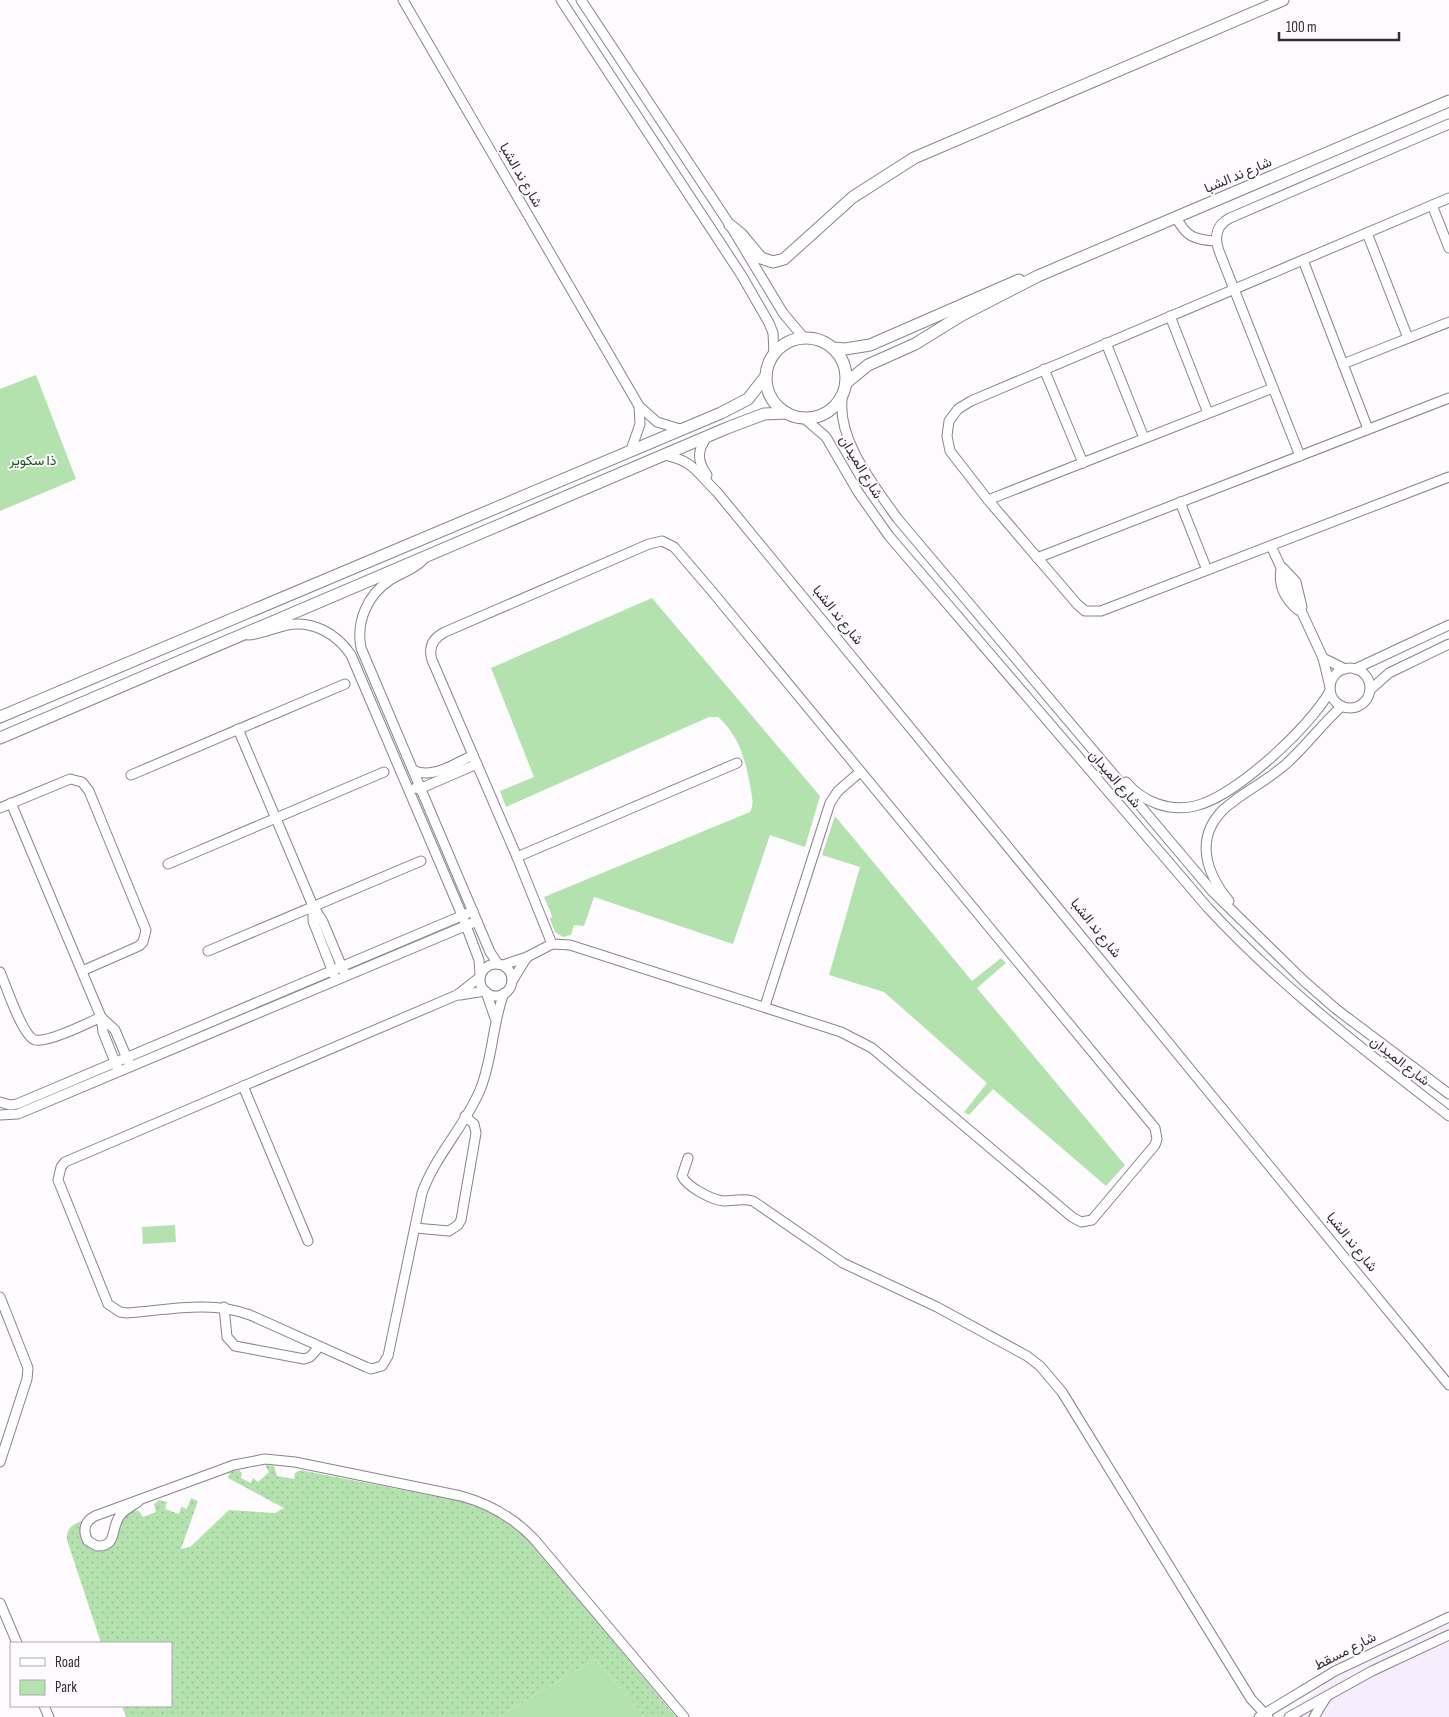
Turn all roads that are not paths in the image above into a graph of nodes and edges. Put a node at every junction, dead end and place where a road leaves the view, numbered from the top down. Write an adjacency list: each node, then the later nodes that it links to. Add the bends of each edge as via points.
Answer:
1 (403, 0): 30 (street, شارع ند الشبا)
2 (561, 0): 23 (street, via 742,276 769,323)
3 (581, 0): 10 (street)
4 (1283, 0): 10 (main road, via 914,158 853,197 794,251 778,261 761,258)
5 (1449, 101): 9 (main road, شارع ند الشبا)
6 (1449, 124): 12 (street, via 1230,218 1218,230)
7 (1449, 198): 8 (street)
8 (1432, 205): 11 (street); 13 (street)
9 (1176, 217): 12 (street, via 1189,236); 15 (main road, شارع ند الشبا)
10 (730, 225): 19 (street, via 783,314)
11 (1368, 233): 14 (street); 20 (street)
12 (1216, 241): 16 (street)
13 (1449, 248)
14 (1303, 260): 16 (street); 24 (street)
15 (1038, 276): 22 (main road, شارع ند الشبا, via 1004,285 870,345); 27 (main road, شارع ند الشبا, via 914,344 868,365)
16 (1235, 289): 17 (street); 28 (street)
17 (1170, 316): 21 (street); 31 (street)
18 (1449, 322): 20 (street)
19 (804, 338): 22 (main road); 23 (main road, via 788,343)
20 (1408, 338): 24 (street)
21 (1106, 343): 25 (street); 37 (street)
22 (833, 348): 27 (main road, via 844,364)
23 (774, 354): 26 (main road)
24 (1343, 364): 35 (street)
25 (1044, 370): 41 (street); 44 (street, via 964,404 949,421 950,451)
26 (766, 376): 32 (main road, via 771,398); 34 (main road, via 742,403)
27 (845, 388): 33 (main road, via 837,404 828,412); 66 (street, شارع الميدان, via 841,411 844,430 885,500)
28 (1273, 388): 31 (street); 40 (street)
29 (1449, 398): 35 (street)
30 (639, 406): 34 (street, via 658,422); 38 (street, via 640,424)
31 (1208, 413): 37 (street)
32 (787, 414): 33 (main road); 36 (main road, via 764,414)
33 (804, 418): 107 (street, شارع الميدان, via 826,437 858,492 889,536 1208,908 1246,948 1325,1020)
34 (680, 429): 38 (main road)
35 (1368, 429): 40 (street)
36 (708, 436): 39 (main road); 43 (street, شارع ند الشبا, via 702,443 699,457 703,470)
37 (1144, 438): 41 (street)
38 (631, 450): 59 (main road)
39 (664, 455): 43 (street, شارع ند الشبا, via 692,464); 47 (main road)
40 (1300, 456): 45 (street)
41 (1082, 463): 44 (street)
42 (1449, 477): 46 (street)
43 (718, 492): 114 (street, شارع ند الشبا)
44 (988, 500): 48 (street)
45 (1180, 502): 48 (street); 49 (street)
46 (1271, 546): 49 (street); 53 (street)
47 (425, 558): 51 (main road); 67 (street, via 377,591 365,608 359,632 370,672)
48 (1037, 558): 49 (street, via 1081,608 1091,612)
49 (1207, 570)
50 (1449, 625): 54 (street)
51 (240, 635): 61 (main road); 62 (street, via 300,624 338,638 355,662)
52 (1449, 644): 57 (street, via 1389,673)
53 (1323, 658): 54 (street); 56 (street)
54 (1350, 669): 56 (street, via 1337,674); 57 (street, via 1366,677)
55 (345, 684): 60 (street)
56 (1330, 689): 58 (street, via 1336,702); 66 (street, via 1321,706 1275,754 1234,786 1203,804 1179,808 1156,804)
57 (1370, 690): 58 (street, via 1360,706)
58 (1342, 706): 82 (street, via 1286,764 1224,809 1212,826 1206,846 1210,874)
59 (0, 718)
60 (238, 730): 70 (street); 74 (street)
61 (0, 738)
62 (391, 745): 71 (street, via 397,750 414,788); 80 (street)
63 (473, 755): 65 (street); 67 (street, via 432,773 422,774); 69 (street, via 432,660 430,654 434,640 445,632 648,544 662,542 679,552)
64 (737, 763): 75 (street)
65 (477, 764): 71 (street); 75 (street)
66 (1107, 769): 82 (street, شارع الميدان)
67 (413, 770): 71 (street)
68 (384, 772): 74 (street)
69 (860, 772): 97 (street, via 830,803); 97 (street, via 1151,1122 1157,1133 1155,1145 1096,1216 1087,1222 1076,1221 864,1043 849,1034)
70 (131, 775)
71 (420, 789): 79 (street)
72 (11, 803): 73 (street); 88 (street); 88 (street, via 70,780 82,782 89,791 146,930 144,942 139,946)
73 (0, 808)
74 (276, 818): 77 (street); 78 (street)
75 (517, 857): 84 (street)
76 (421, 861): 78 (street)
77 (168, 864)
78 (313, 906): 85 (street); 89 (street); 91 (street, via 313,921)
79 (472, 911): 80 (street); 81 (street)
80 (462, 916): 83 (street); 89 (street)
81 (476, 921): 83 (street); 87 (street, via 490,952)
82 (1244, 924): 103 (street, شارع الميدان, via 1336,1009)
83 (466, 925): 89 (street); 92 (street, via 479,960)
84 (552, 944): 86 (street); 97 (street, via 570,945)
85 (208, 951)
86 (527, 957): 87 (street); 93 (street)
87 (501, 964): 92 (street, via 487,966); 93 (street, via 510,972)
88 (82, 971): 98 (street)
89 (344, 971): 91 (street)
90 (0, 972): 98 (street, via 31,1038 47,1039)
91 (335, 975): 100 (street)
92 (480, 976): 94 (street); 96 (street)
93 (512, 981): 95 (street)
94 (485, 992): 95 (street, via 495,996); 96 (street); 99 (street)
95 (504, 993): 99 (street)
96 (457, 995): 102 (street)
97 (765, 1006)
98 (102, 1017): 100 (street, via 115,1030); 101 (street, via 102,1032)
99 (496, 1020): 106 (street, via 483,1083)
100 (128, 1062): 101 (street)
101 (117, 1067): 104 (street, via 17,1104); 105 (street, via 18,1114)
102 (243, 1086): 110 (street); 112 (street, via 71,1160 58,1173 60,1186 105,1297 113,1309 127,1313)
103 (1449, 1094)
104 (0, 1102)
105 (0, 1115)
106 (465, 1116): 109 (street, via 428,1178); 109 (street, via 474,1124 476,1132 458,1225 449,1232)
107 (1449, 1116)
108 (688, 1158): 122 (street, via 682,1172 689,1184 719,1200 753,1201 843,1263 1019,1350 1040,1366 1071,1405)
109 (415, 1228): 113 (street, via 386,1361 377,1368 371,1368)
110 (308, 1241)
111 (0, 1297): 115 (street, via 28,1368)
112 (224, 1307): 113 (street, via 250,1315); 113 (street, via 227,1337 235,1346 304,1359)
113 (319, 1347)
114 (1449, 1385)
115 (0, 1462)
116 (139, 1502): 116 (street, via 92,1518 85,1528 88,1541 97,1546 108,1544 119,1516); 123 (street, via 234,1465 265,1460 295,1462 461,1496 485,1504 512,1519 534,1539)
117 (0, 1602): 120 (street)
118 (1449, 1617): 122 (street, شارع مسقط, via 1347,1664)
119 (1449, 1635): 121 (street)
120 (18, 1642)
121 (1329, 1693): 124 (street); 125 (street)
122 (1263, 1716)
123 (684, 1717)
124 (1290, 1717)
125 (1314, 1717)

